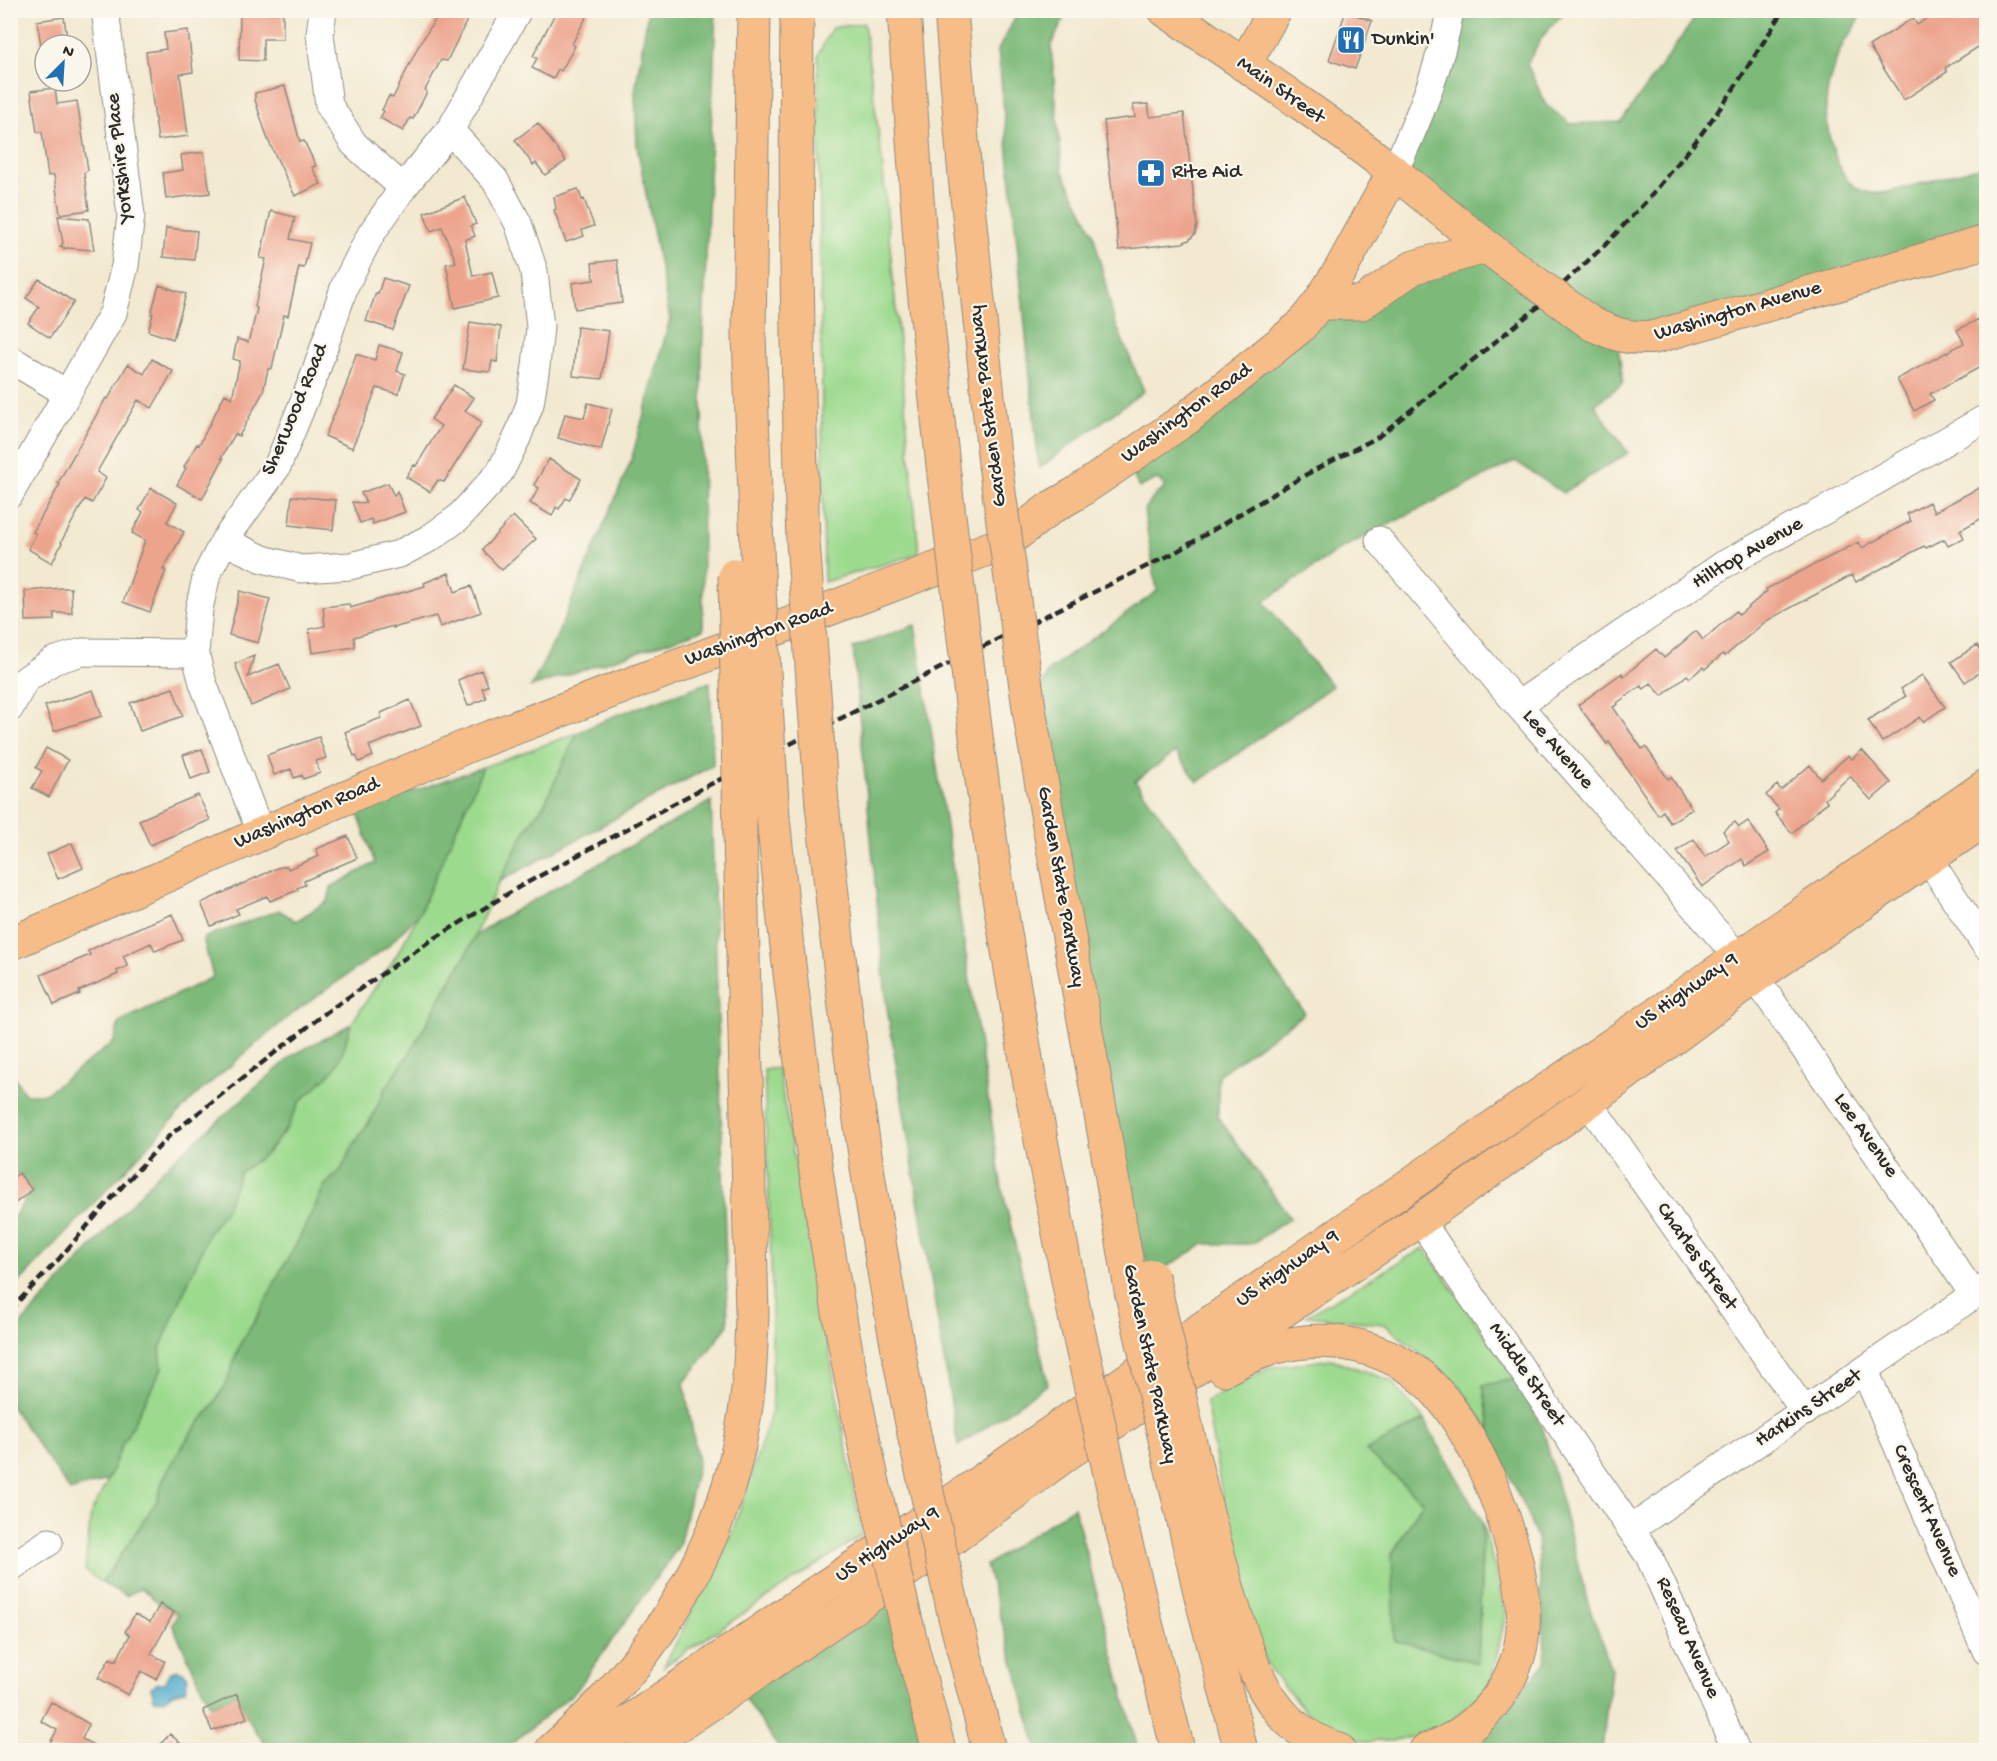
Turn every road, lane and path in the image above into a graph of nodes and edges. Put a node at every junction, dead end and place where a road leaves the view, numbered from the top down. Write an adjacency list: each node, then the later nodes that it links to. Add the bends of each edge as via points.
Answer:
1 (105, 10): 19 (street, Yorkshire Place, via 131,215 125,266 113,312)
2 (323, 10): 14 (street, via 320,34 328,105 354,144)
3 (518, 10): 12 (street, Sherwood Road)
4 (754, 10): 24 (main road)
5 (797, 10): 51 (main road, bridge, via 798,381 803,542 822,804 838,951 886,1288 915,1439)
6 (904, 10): 52 (main road, bridge, via 917,206 958,609 994,862 1030,1083 1075,1316 1122,1528)
7 (951, 10): 41 (main road, Garden State Parkway, bridge, via 995,465 1030,715 1111,1163)
8 (1165, 10): 11 (main road, Main Street)
9 (1275, 10): 11 (main road)
10 (1450, 10): 13 (street, via 1440,56)
11 (1244, 65): 13 (main road, Main Street)
12 (450, 130): 14 (street, Sherwood Road); 23 (street, via 495,180 518,223 534,271 540,327 530,404 500,472 458,518 399,554 350,566 301,569 263,559)
13 (1394, 172): 16 (main road, Washington Avenue); 17 (main road, Washington Road)
14 (402, 188): 23 (street, Sherwood Road, via 371,234 345,285 315,374 277,467)
15 (1986, 242): 16 (main road, Washington Avenue, bridge, via 1655,337 1636,339 1617,336 1592,324)
16 (1485, 247): 17 (main road, via 1414,267 1361,303)
17 (1319, 303): 31 (main road, Washington Road, via 1300,327 1187,418 1006,542 472,744)
18 (10, 359): 19 (street)
19 (66, 393): 21 (street, Yorkshire Place)
20 (1986, 418): 27 (street, Hilltop Avenue, via 1724,565)
21 (10, 494)
22 (1378, 540): 27 (street, Lee Avenue)
23 (224, 541): 25 (street, Sherwood Road, via 207,574)
24 (747, 574): 47 (main road, bridge, via 740,834 752,1314 749,1384 738,1451 720,1516 675,1608 614,1691); 50 (main road, bridge, via 788,958 820,1202 873,1483)
25 (195, 653): 26 (street, via 82,652); 31 (street, Sherwood Road)
26 (17, 671): 28 (street)
27 (1518, 705): 35 (street, Lee Avenue)
28 (10, 708)
29 (1986, 786): 35 (main road, US Highway 9)
30 (1986, 819): 32 (main road, US Highway 9)
31 (261, 834): 33 (main road, Washington Road)
32 (1929, 860): 34 (street); 35 (main road, US Highway 9)
33 (11, 941)
34 (1986, 946)
35 (1746, 967): 36 (main road, US Highway 9); 38 (street, Lee Avenue); 48 (main road, US Highway 9)
36 (1588, 1102): 37 (main road, US Highway 9); 40 (street, Charles Street)
37 (1420, 1221): 42 (street, Middle Street); 43 (main road, US Highway 9, via 1068,1453)
38 (1980, 1291): 39 (street, Harkins Street)
39 (1865, 1371): 40 (street, Harkins Street); 46 (street, Crescent Avenue)
40 (1805, 1412): 42 (street, Harkins Street)
41 (1182, 1458): 53 (main road, Garden State Parkway, via 1201,1596); 54 (main road, via 1254,1667 1270,1698 1306,1734)
42 (1631, 1529): 56 (street, Reseau Avenue, via 1649,1556)
43 (953, 1538): 49 (main road, US Highway 9); 55 (main road, via 1077,1473 1209,1378 1243,1359 1278,1346 1312,1340 1346,1342 1387,1356 1423,1379 1448,1407 1471,1444 1505,1520 1522,1606 1522,1641 1503,1689 1469,1727)
44 (49, 1542): 45 (street)
45 (10, 1568)
46 (1986, 1651)
47 (552, 1750)
48 (588, 1750)
49 (642, 1750)
50 (939, 1750)
51 (989, 1750)
52 (1178, 1750)
53 (1241, 1750)
54 (1339, 1750)
55 (1426, 1750)
56 (1737, 1750)

